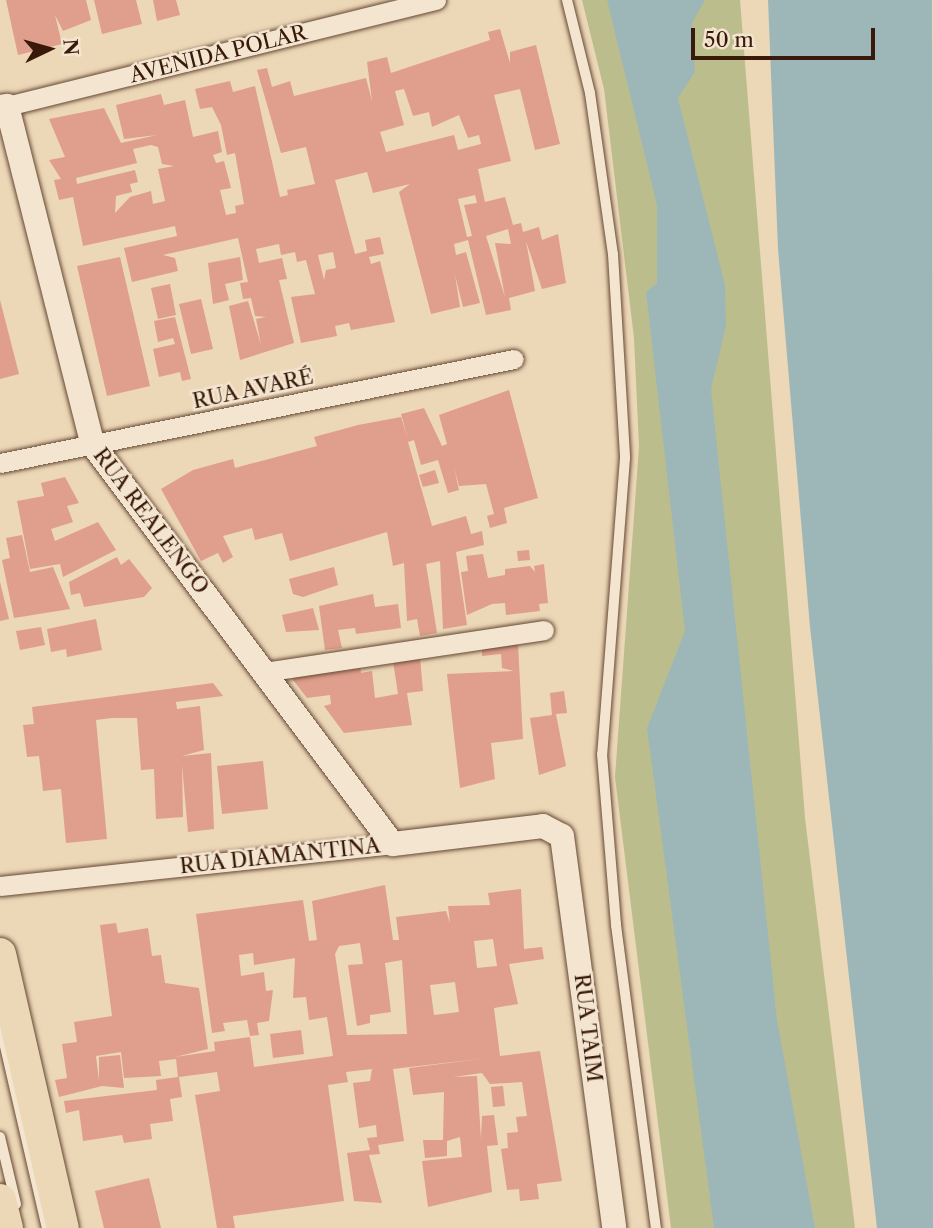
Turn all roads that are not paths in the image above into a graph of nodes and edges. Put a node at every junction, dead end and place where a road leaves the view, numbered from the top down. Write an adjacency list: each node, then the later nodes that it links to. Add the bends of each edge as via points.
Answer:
1 (436, 0): 3 (street, AVENIDA POLAR)
2 (568, 0): 21 (lane, via 590,93 613,254 625,458 602,754 616,925)
3 (4, 106): 5 (street, RUA REALENGO)
4 (514, 359): 5 (street, RUA AVARÉ)
5 (93, 445): 6 (street, RUA AVARÉ); 8 (street, RUA REALENGO)
6 (0, 463)
7 (544, 630): 8 (street)
8 (264, 672): 10 (street, RUA REALENGO)
9 (558, 830): 10 (street, RUA DIAMANTINA, via 543,826); 20 (street, RUA TAIM)
10 (393, 844): 11 (street, RUA DIAMANTINA)
11 (0, 886)
12 (0, 954): 19 (main road)
13 (0, 1025): 18 (lane)
14 (0, 1137): 17 (lane)
15 (0, 1200): 16 (main road)
16 (7, 1228)
17 (22, 1228)
18 (47, 1228)
19 (63, 1228)
20 (614, 1228)
21 (656, 1228)

